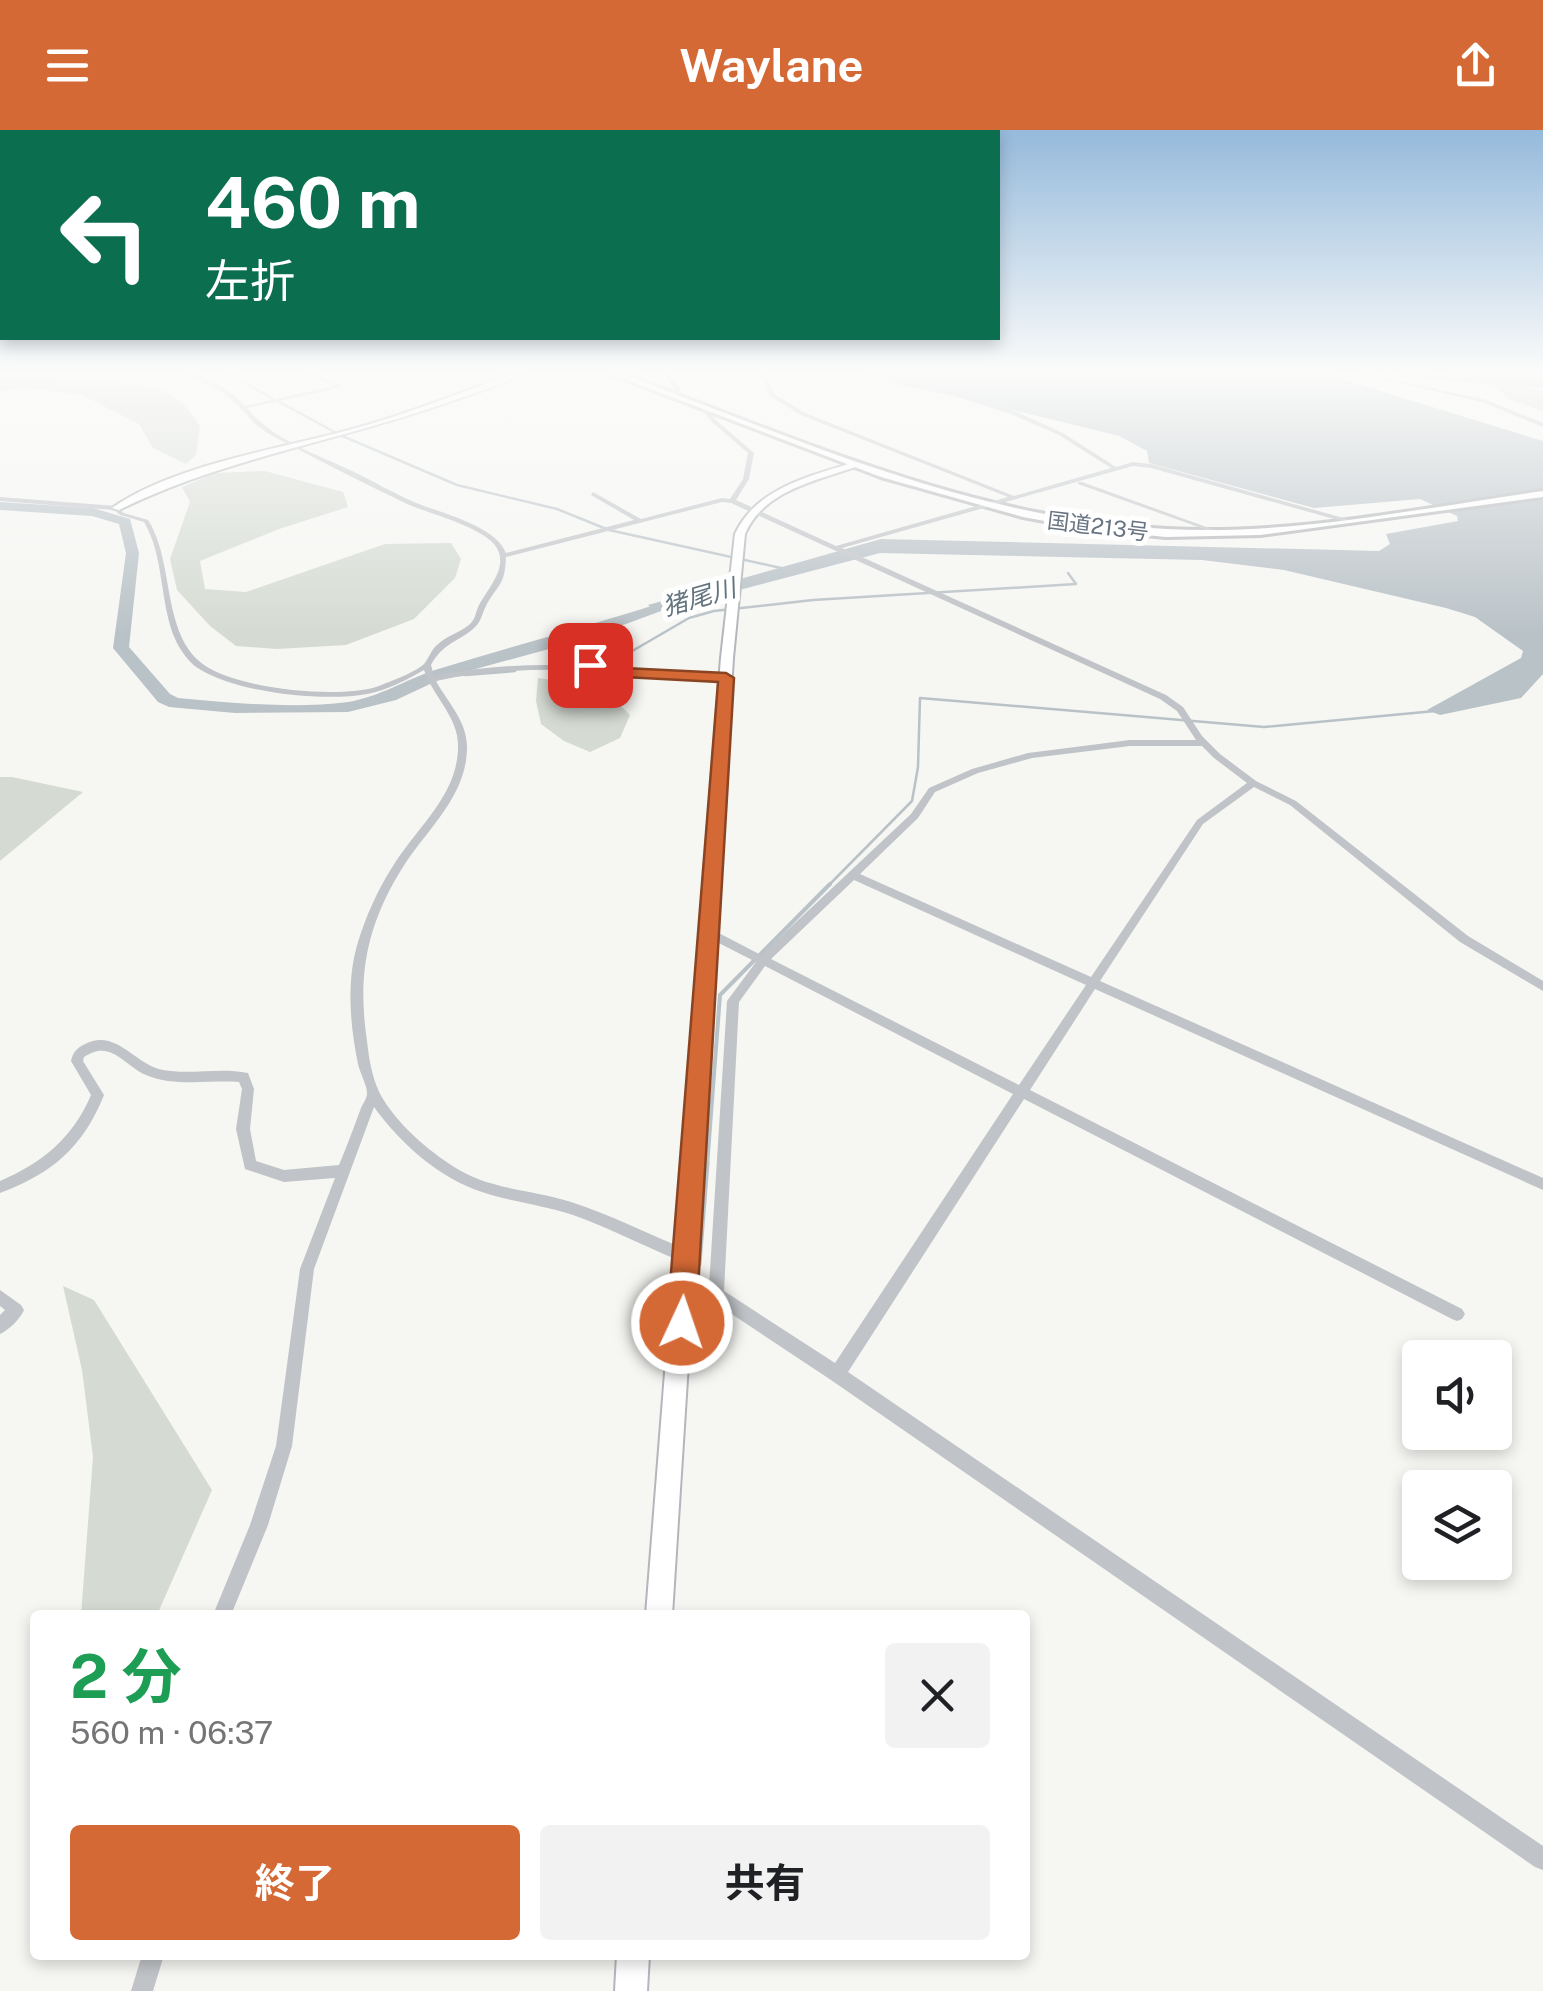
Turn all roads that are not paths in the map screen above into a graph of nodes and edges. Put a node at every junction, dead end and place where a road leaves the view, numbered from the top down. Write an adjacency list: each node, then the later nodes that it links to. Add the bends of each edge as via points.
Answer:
1 (241, 461): 16 (main road, via 171,481)
2 (325, 461): 22 (street, via 491,536)
3 (750, 461): 14 (street)
4 (848, 461): 7 (highway, 国道213号)
5 (921, 461): 12 (street)
6 (1103, 461): 8 (street)
7 (856, 464): 15 (highway, 国道213号); 17 (main road, via 776,494)
8 (1114, 468): 9 (street); 18 (street, via 1151,466)
9 (1078, 482): 12 (street); 20 (street)
10 (593, 494): 19 (street)
11 (1543, 494): 18 (highway, 国道213号)
12 (1012, 497): 15 (street)
13 (0, 499): 16 (street)
14 (732, 501): 17 (street); 19 (street)
15 (981, 506): 20 (highway, 国道213号, via 1112,529); 21 (street)
16 (116, 508): 23 (street, via 153,528 174,628 203,669 269,688 348,694)
17 (753, 512): 21 (street); 24 (main road, via 743,524)
18 (1344, 520): 20 (highway, 国道213号)
19 (640, 521): 22 (street)
20 (1220, 533)
21 (834, 548): 25 (street, via 1131,680 1173,703)
22 (502, 556): 23 (street, via 501,584 478,620 435,647)
23 (431, 677): 24 (street, via 590,665); 33 (street, via 458,721 463,749 454,787 398,864 363,949 357,976 361,1035)
24 (726, 678): 28 (main road)
25 (1203, 743): 26 (street); 27 (street, via 1040,753 975,771 932,790)
26 (1253, 782): 30 (street, via 1200,822); 31 (street, via 1293,803 1464,939)
27 (854, 876): 29 (street); 30 (street)
28 (708, 933): 29 (street); 37 (main road)
29 (757, 956): 32 (street); 39 (street, via 732,1005)
30 (1093, 984): 32 (street); 35 (street)
31 (1543, 987)
32 (1021, 1092): 41 (street); 43 (street)
33 (373, 1094): 34 (street); 37 (street, via 405,1135 468,1181 571,1209)
34 (341, 1171): 36 (street, via 284,1176 250,1164 244,1077 149,1072 107,1043 96,1043 78,1061 98,1095 90,1116 43,1168); 44 (street, via 307,1269 284,1446)
35 (1543, 1184)
36 (0, 1187)
37 (685, 1256): 38 (main road)
38 (684, 1285): 39 (street); 45 (main road)
39 (716, 1295): 43 (street)
40 (0, 1297): 42 (street, via 16,1310)
41 (1457, 1314)
42 (0, 1326)
43 (837, 1374): 46 (street)
44 (224, 1610)
45 (659, 1610)
46 (1543, 1859)
47 (151, 1960): 49 (street)
48 (633, 1960): 50 (main road)
49 (142, 1991)
50 (630, 1991)

